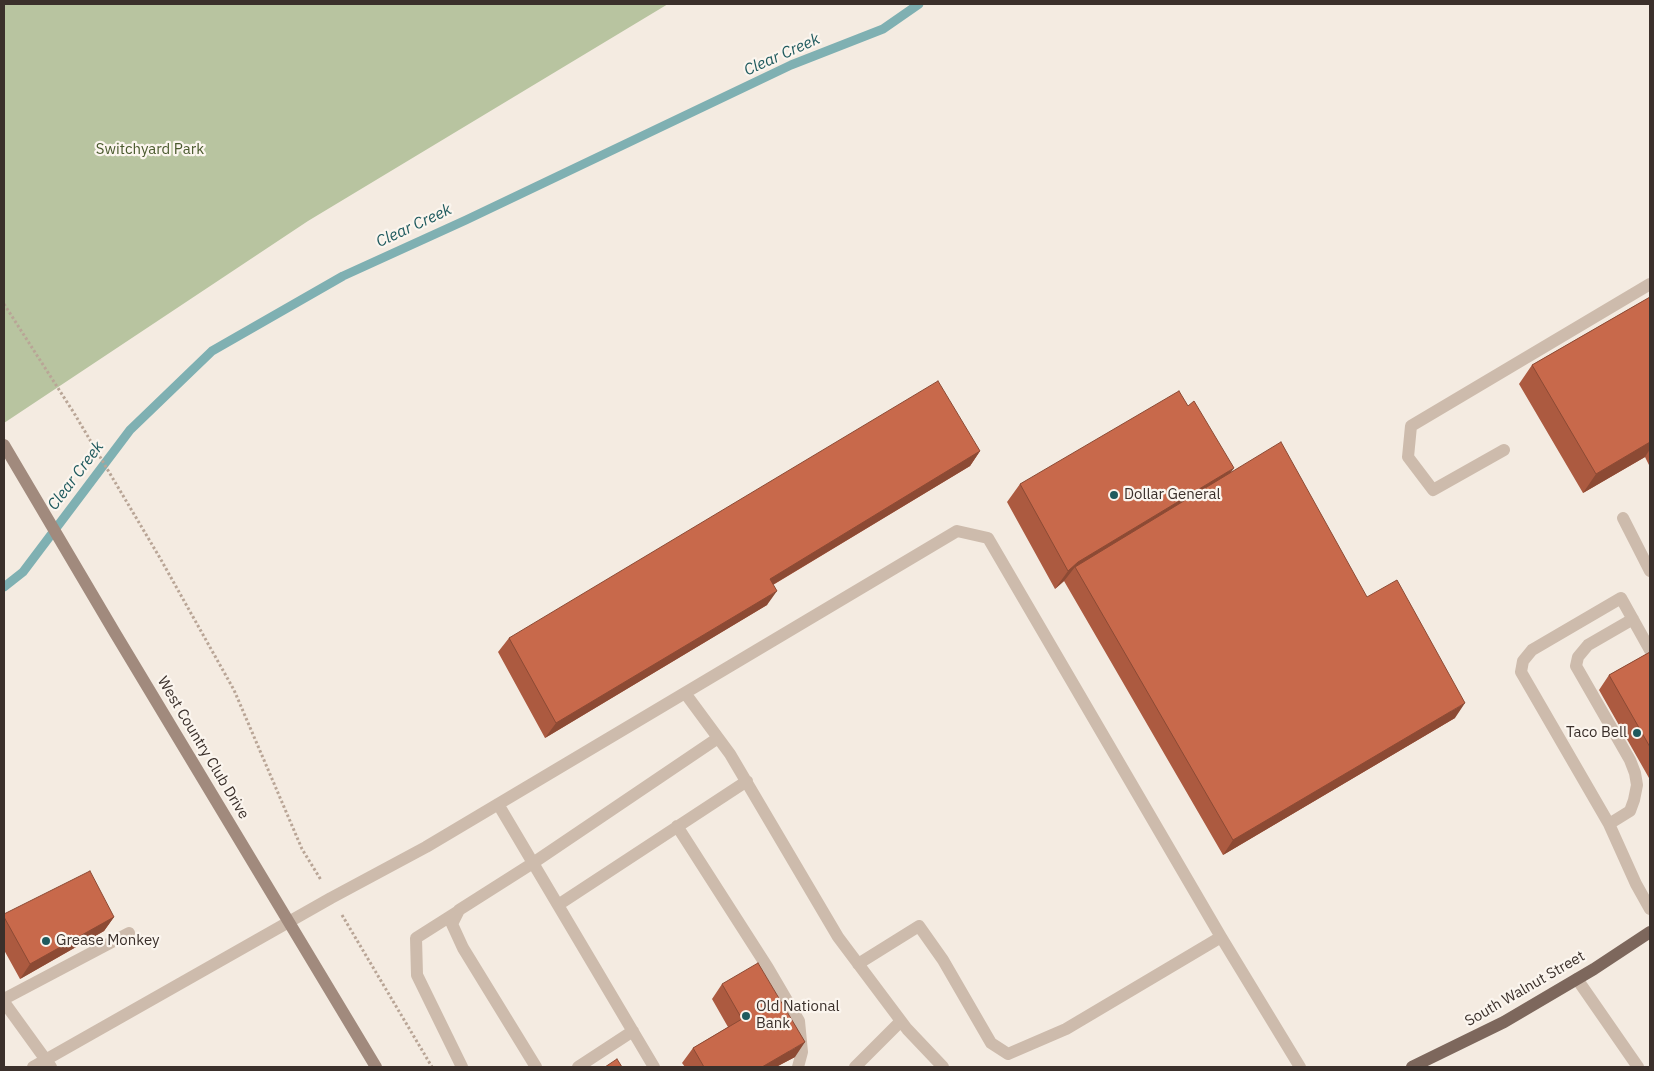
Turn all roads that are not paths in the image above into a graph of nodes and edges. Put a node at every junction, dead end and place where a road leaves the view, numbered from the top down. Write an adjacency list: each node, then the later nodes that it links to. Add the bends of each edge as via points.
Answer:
1 (1650, 284): 3 (lane, via 1411,426 1408,457 1433,490)
2 (4, 445): 18 (main road, West Country Club Drive)
3 (1504, 450)
4 (1623, 518): 5 (lane)
5 (1650, 571)
6 (1633, 619): 7 (lane); 12 (lane, via 1588,645 1578,657 1576,666 1635,773 1636,785 1630,811); 12 (lane, via 1621,598 1532,650 1523,661 1521,672)
7 (1650, 650)
8 (686, 693): 9 (lane); 11 (lane); 21 (lane, via 957,531 988,538)
9 (718, 738): 10 (lane); 14 (lane)
10 (747, 780): 13 (lane); 22 (lane, via 838,937)
11 (498, 804): 14 (lane); 18 (lane)
12 (1609, 824): 16 (lane)
13 (677, 826): 15 (lane); 35 (lane, via 798,1021 802,1052)
14 (533, 863): 15 (lane); 17 (lane)
15 (558, 905): 26 (lane)
16 (1650, 908)
17 (459, 910): 31 (lane, via 416,938 416,948 417,975); 32 (lane, via 452,924 463,948)
18 (289, 922): 27 (lane); 30 (main road, West Country Club Drive)
19 (1650, 932): 23 (main road, South Walnut Street)
20 (129, 933): 24 (lane)
21 (1221, 937): 22 (lane, via 1066,1029 1008,1054 991,1043 943,960 918,926); 38 (lane)
22 (858, 964): 25 (lane)
23 (1577, 979): 28 (main road, South Walnut Street); 40 (lane)
24 (4, 1000): 27 (lane)
25 (901, 1021): 36 (lane); 37 (lane)
26 (633, 1032): 33 (lane); 34 (lane)
27 (48, 1064): 29 (lane)
28 (1426, 1064): 39 (main road, South Walnut Street)
29 (33, 1067)
30 (376, 1067)
31 (462, 1067)
32 (536, 1067)
33 (578, 1067)
34 (654, 1067)
35 (798, 1067)
36 (855, 1067)
37 (943, 1067)
38 (1300, 1067)
39 (1412, 1067)
40 (1638, 1067)

